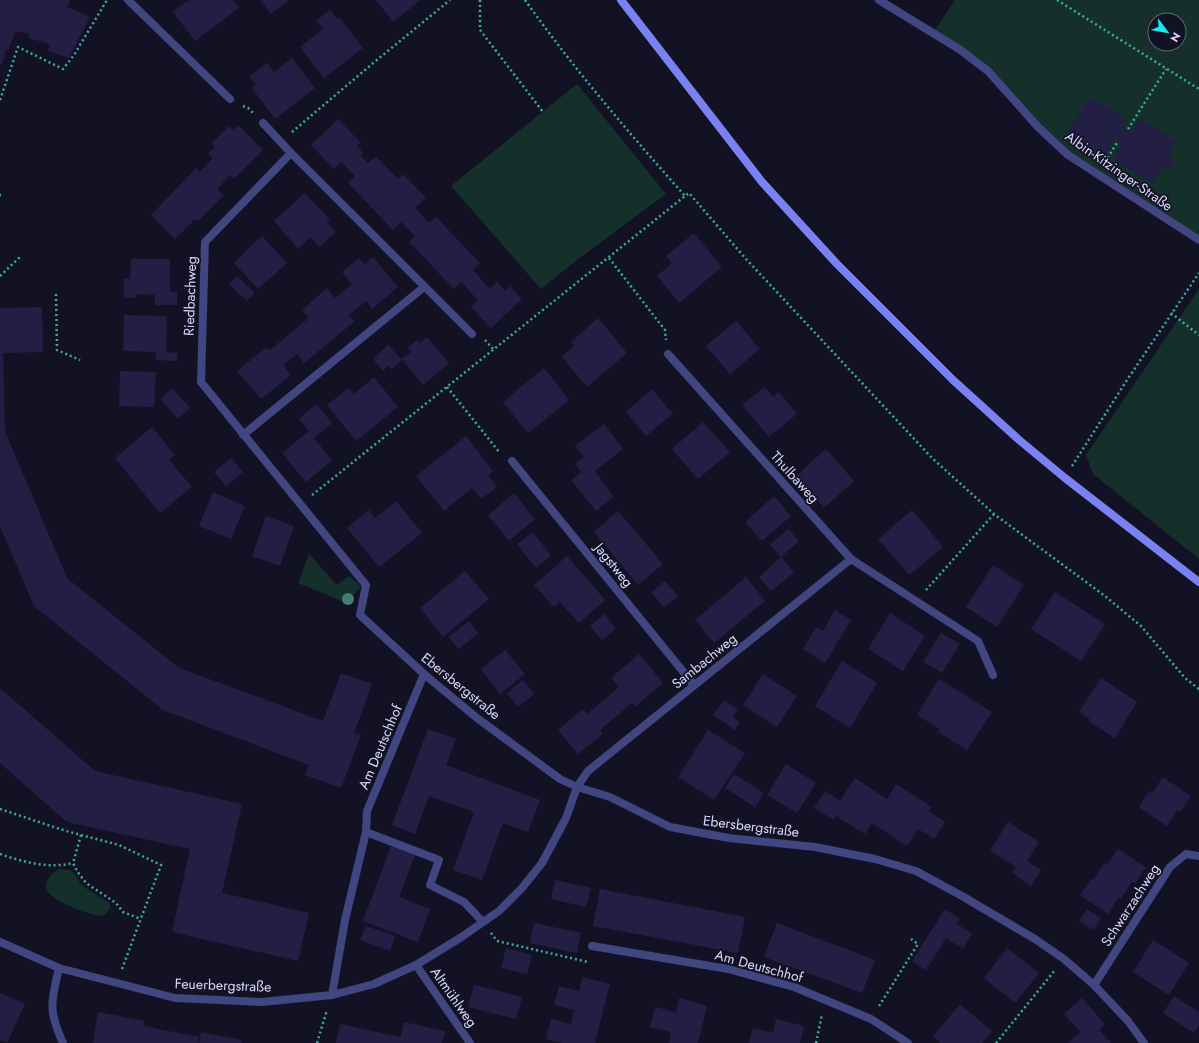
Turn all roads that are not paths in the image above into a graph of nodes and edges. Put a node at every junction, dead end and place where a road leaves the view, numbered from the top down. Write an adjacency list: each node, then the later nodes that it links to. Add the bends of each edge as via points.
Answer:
1 (621, 0): 14 (main road, via 762,182 837,264 953,380 1018,439)
2 (879, 0): 7 (street, Albin-Kitzinger-Straße, via 960,50 988,71 1038,128 1068,155)
3 (130, 1): 4 (street)
4 (230, 99)
5 (263, 123): 6 (street)
6 (291, 153): 8 (street); 11 (street, Riedbachweg, via 205,242 201,382)
7 (1199, 240)
8 (424, 287): 9 (street); 11 (street)
9 (472, 334)
10 (668, 354): 13 (street, Thulbaweg)
11 (243, 435): 15 (street, Riedbachweg, via 366,585)
12 (512, 461): 18 (street, Jagstweg)
13 (851, 559): 17 (street, Thulbaweg, via 978,641); 18 (street, Sambachweg)
14 (1199, 582)
15 (360, 615): 16 (street, Ebersbergstraße)
16 (424, 674): 19 (street, Ebersbergstraße, via 477,718 560,779); 20 (street, Am Deutschhof, via 367,811)
17 (993, 675)
18 (694, 685): 19 (street, Sambachweg, via 588,771)
19 (577, 787): 22 (street, Feuerbergstraße, via 566,818 542,863 518,893); 27 (street, Ebersbergstraße, via 610,797 670,827 729,838 815,847 875,859 916,871 1035,939 1064,959)
20 (366, 832): 22 (street, via 439,860 430,885 464,902); 28 (street, Am Deutschhof, via 345,920)
21 (1199, 856): 27 (street, Schwarzachweg, via 1186,854 1170,867)
22 (483, 922): 25 (street, Feuerbergstraße)
23 (0, 942): 26 (street, Feuerbergstraße)
24 (592, 946): 31 (street, Am Deutschhof, via 728,968 794,987 871,1019)
25 (416, 965): 28 (street, Feuerbergstraße, via 374,984); 30 (street, Altmühlweg)
26 (59, 968): 28 (street, Feuerbergstraße, via 175,998 262,1002); 29 (street, via 52,997 52,1015)
27 (1094, 985): 32 (street, Ebersbergstraße, via 1128,1021)
28 (332, 994)
29 (63, 1043)
30 (470, 1043)
31 (908, 1043)
32 (1144, 1043)

